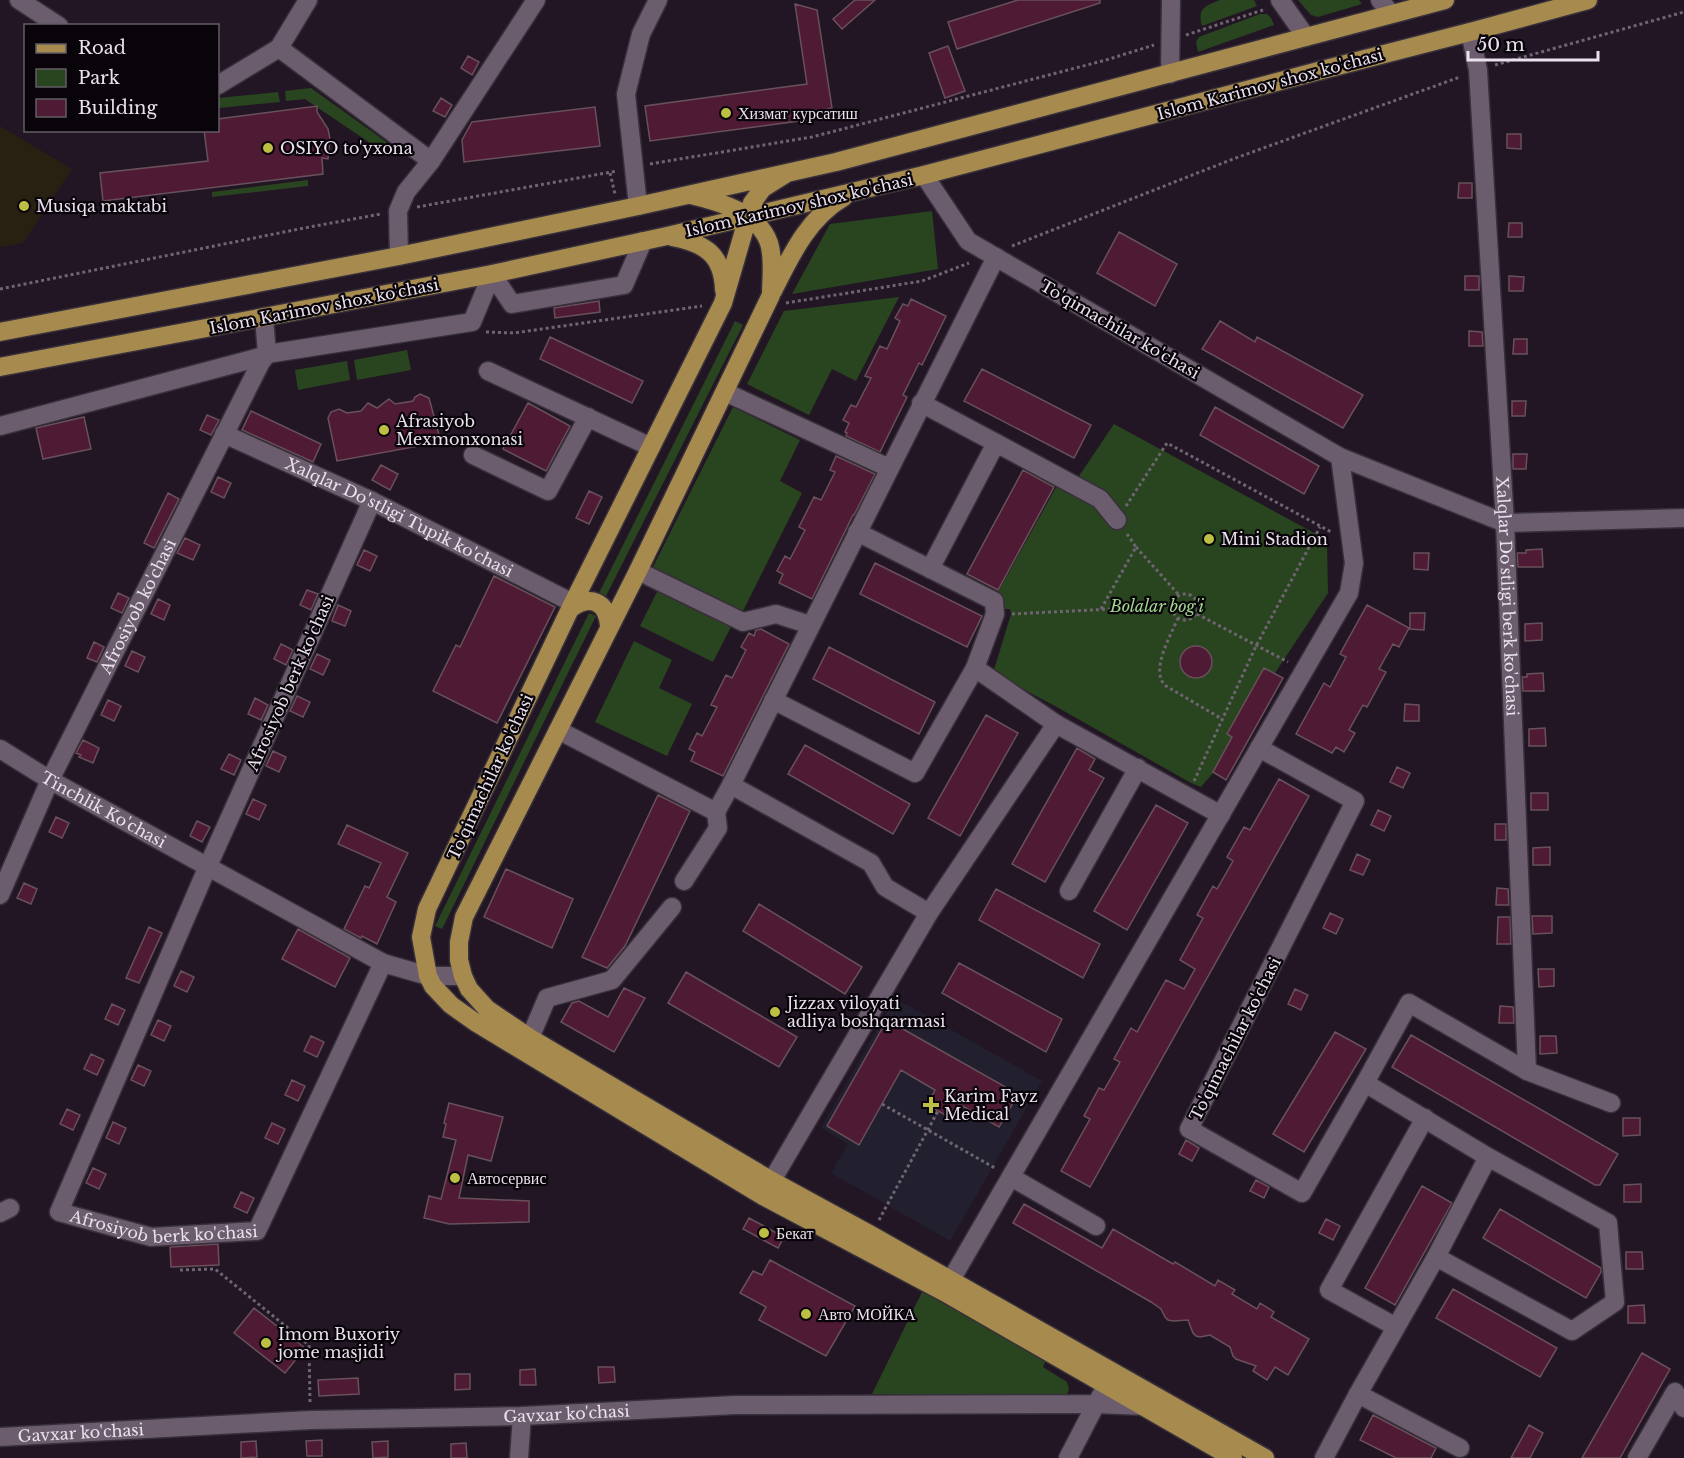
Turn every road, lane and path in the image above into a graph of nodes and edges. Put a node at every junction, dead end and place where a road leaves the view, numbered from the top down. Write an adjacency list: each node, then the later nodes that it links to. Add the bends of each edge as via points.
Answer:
1 (19, 0): 11 (street)
2 (309, 0): 14 (street)
3 (536, 0): 18 (street)
4 (658, 0): 23 (street, via 641,34 626,94)
5 (1172, 0): 16 (street)
6 (1280, 0): 13 (street)
7 (1445, 0): 9 (main road, Islom Karimov shox ko'chasi)
8 (1588, 0): 12 (main road, Islom Karimov shox ko'chasi)
9 (1385, 7): 13 (main road, Islom Karimov shox ko'chasi)
10 (1684, 12): 15 (path)
11 (56, 24)
12 (1470, 33): 15 (street, Xalqlar Do'stligi berk ko'chasi); 20 (main road, Islom Karimov shox ko'chasi)
13 (1306, 37): 16 (main road, Islom Karimov shox ko'chasi)
14 (279, 48): 17 (street); 18 (street)
15 (1478, 70): 27 (path, via 1233,159); 52 (street, Xalqlar Do'stligi berk ko'chasi)
16 (1170, 74): 19 (main road, Islom Karimov shox ko'chasi)
17 (219, 84)
18 (431, 161): 28 (street, via 406,192 398,211)
19 (787, 173): 22 (main road, Islom Karimov shox ko'chasi); 24 (main road, To'qimachilar ko'chasi, via 763,188)
20 (924, 175): 21 (main road, Islom Karimov shox ko'chasi); 27 (street, To'qimachilar ko'chasi, via 968,241)
21 (855, 191): 24 (main road, Islom Karimov shox ko'chasi); 30 (main road, via 812,224)
22 (691, 195): 23 (main road, Islom Karimov shox ko'chasi); 24 (main road, To'qimachilar ko'chasi, via 716,201)
23 (638, 206): 28 (main road, Islom Karimov shox ko'chasi)
24 (748, 216): 25 (main road, Islom Karimov shox ko'chasi); 30 (main road, To'qimachilar ko'chasi, via 769,242); 31 (main road, To'qimachilar ko'chasi)
25 (667, 236): 26 (main road, Islom Karimov shox ko'chasi); 31 (main road, via 708,250 723,279)
26 (643, 241): 29 (main road, Islom Karimov shox ko'chasi); 29 (street, via 624,285 512,304)
27 (994, 255): 30 (path, via 922,281); 39 (street); 47 (street, To'qimachilar ko'chasi)
28 (399, 256): 33 (main road, Islom Karimov shox ko'chasi)
29 (492, 274): 32 (main road, Islom Karimov shox ko'chasi); 35 (street, via 472,322)
30 (769, 300): 38 (main road, To'qimachilar ko'chasi)
31 (723, 303): 34 (path, via 514,333); 44 (main road, To'qimachilar ko'chasi)
32 (264, 317): 35 (street); 36 (main road, Islom Karimov shox ko'chasi)
33 (0, 332)
34 (482, 332)
35 (266, 355): 41 (street); 42 (street, Afrosiyob ko'chasi)
36 (0, 367)
37 (488, 371): 40 (street)
38 (725, 392): 48 (street); 56 (main road, To'qimachilar ko'chasi)
39 (921, 404): 43 (street); 48 (street)
40 (588, 417): 44 (street); 46 (street, via 549,491)
41 (0, 426)
42 (224, 434): 49 (street, Xalqlar Do'stligi Tupik ko'chasi); 75 (street, Afrosiyob ko'chasi)
43 (996, 443): 51 (street, via 1100,498); 55 (street)
44 (651, 447): 58 (main road, To'qimachilar ko'chasi)
45 (1161, 450): 65 (path, via 1167,443 1320,527)
46 (473, 455)
47 (1340, 457): 52 (street, To'qimachilar ko'chasi); 67 (street, via 1354,563 1348,593)
48 (889, 468): 53 (street)
49 (372, 501): 58 (street, Xalqlar Do'stligi Tupik ko'chasi); 80 (street, Afrosiyob berk ko'chasi)
50 (1684, 518): 52 (street, To'qimachilar ko'chasi)
51 (1117, 520)
52 (1505, 523): 90 (street, Xalqlar Do'stligi berk ko'chasi)
53 (857, 532): 55 (street); 63 (street)
54 (1136, 547): 57 (path)
55 (930, 569): 60 (street, via 994,601)
56 (638, 571): 63 (street, via 743,622 776,614); 64 (main road, To'qimachilar ko'chasi)
57 (1179, 595): 59 (path); 61 (path, via 1186,593 1197,600)
58 (571, 606): 64 (main road, via 591,601 602,605); 87 (main road, To'qimachilar ko'chasi, via 427,909 421,937)
59 (1172, 606): 60 (path); 62 (path)
60 (995, 614): 66 (street)
61 (1197, 614): 62 (path, via 1192,619); 65 (path)
62 (1178, 618): 69 (path, via 1159,667 1160,678 1166,686)
63 (810, 625): 68 (street)
64 (609, 626): 71 (main road, To'qimachilar ko'chasi)
65 (1256, 646): 67 (path); 69 (path)
66 (975, 668): 68 (street, via 915,773); 70 (street)
67 (1304, 670): 72 (street)
68 (773, 700): 76 (street)
69 (1223, 719): 77 (path)
70 (1056, 724): 74 (street); 85 (street)
71 (558, 730): 78 (street); 88 (main road, To'qimachilar ko'chasi, via 464,917 459,942)
72 (1259, 748): 79 (street); 91 (street, To'qimachilar ko'chasi, via 1355,801 1189,1129 1302,1193)
73 (0, 749): 75 (street, Tinchlik Ko'chasi)
74 (1138, 768): 77 (street); 82 (street)
75 (50, 780): 80 (street, Tinchlik Ko'chasi); 83 (street, Afrosiyob ko'chasi)
76 (731, 785): 78 (street); 85 (street, via 871,863 885,887)
77 (1187, 796): 79 (street)
78 (716, 812): 81 (street, via 718,828)
79 (1221, 815): 98 (street)
80 (208, 866): 86 (street); 86 (street, Afrosiyob berk ko'chasi, via 59,1212 152,1237 257,1231)
81 (684, 881)
82 (1069, 891)
83 (0, 895)
84 (672, 907): 89 (street, via 612,981 547,998)
85 (928, 913): 99 (street)
86 (383, 963): 87 (street)
87 (428, 976): 88 (street); 99 (main road, To'qimachilar ko'chasi, via 451,1005 475,1022)
88 (462, 976): 89 (main road, To'qimachilar ko'chasi, via 487,1009)
89 (530, 1038): 99 (main road, To'qimachilar ko'chasi)
90 (1527, 1071): 91 (street, via 1409,1003); 92 (street)
91 (1365, 1083): 95 (street)
92 (1611, 1103)
93 (882, 1104): 96 (path)
94 (938, 1111): 96 (path)
95 (1425, 1118): 97 (street); 105 (street, via 1329,1290)
96 (928, 1130): 98 (path); 101 (path)
97 (1488, 1157): 102 (street); 102 (street, via 1608,1223 1615,1302 1572,1331)
98 (1011, 1177): 100 (street); 104 (street)
99 (767, 1189): 101 (main road, To'qimachilar ko'chasi); 104 (main road, To'qimachilar ko'chasi)
100 (1096, 1226)
101 (871, 1235): 104 (main road, To'qimachilar ko'chasi)
102 (1436, 1257): 105 (street)
103 (180, 1270): 112 (path, via 215,1269 309,1345)
104 (947, 1286): 106 (main road, To'qimachilar ko'chasi)
105 (1396, 1327): 107 (street)
106 (1110, 1379): 108 (street); 109 (main road, To'qimachilar ko'chasi); 118 (main road, To'qimachilar ko'chasi)
107 (1358, 1394): 114 (street); 119 (street)
108 (1096, 1404): 109 (street, Gavxar ko'chasi); 111 (street, Gavxar ko'chasi, via 735,1405); 116 (street)
109 (1145, 1406): 117 (main road, To'qimachilar ko'chasi)
110 (1684, 1408): 120 (street, via 1675,1392)
111 (522, 1416): 112 (street, Gavxar ko'chasi); 115 (street)
112 (311, 1420): 113 (street, Gavxar ko'chasi)
113 (0, 1437)
114 (1460, 1448)
115 (519, 1458)
116 (1068, 1458)
117 (1233, 1458)
118 (1265, 1458)
119 (1324, 1458)
120 (1637, 1458)

